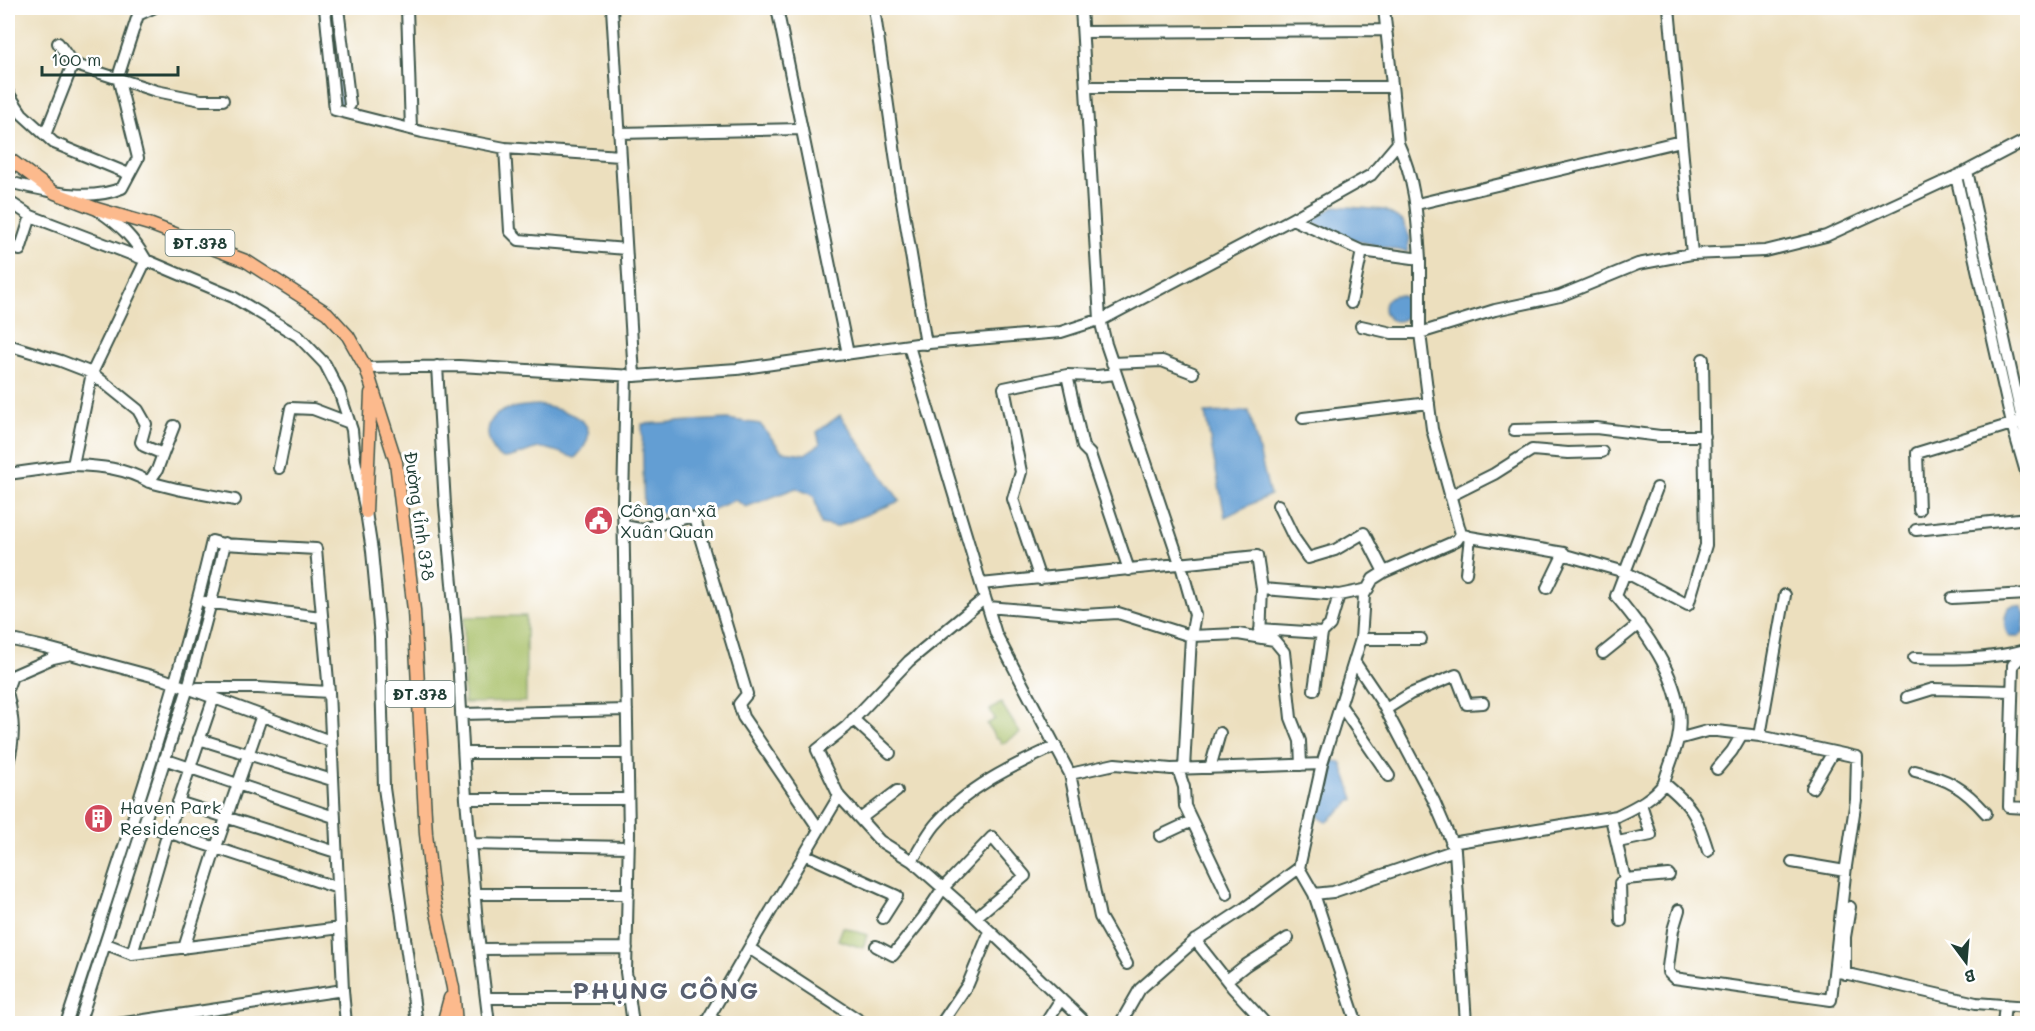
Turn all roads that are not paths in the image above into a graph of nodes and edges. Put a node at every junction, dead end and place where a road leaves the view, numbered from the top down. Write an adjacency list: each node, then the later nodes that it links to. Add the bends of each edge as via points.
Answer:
1 (130, 8): 12 (street)
2 (153, 8): 12 (street)
3 (325, 8): 23 (street, via 335,110)
4 (338, 8): 22 (street)
5 (407, 8): 23 (street)
6 (612, 8): 25 (street)
7 (777, 8): 24 (street)
8 (874, 8): 53 (street)
9 (1081, 8): 14 (street)
10 (1384, 8): 13 (street)
11 (1668, 8): 28 (street)
12 (138, 15): 17 (street)
13 (1387, 30): 14 (street); 19 (street)
14 (1083, 32): 18 (street)
15 (58, 43): 16 (street)
16 (73, 64): 17 (street); 26 (street)
17 (118, 77): 21 (street, via 156,91); 34 (street, via 138,158)
18 (1086, 87): 19 (street); 50 (street)
19 (1392, 87): 29 (street)
20 (8, 93): 26 (street, via 22,114)
21 (223, 100)
22 (350, 105)
23 (411, 129): 30 (street)
24 (802, 129): 25 (street); 56 (street)
25 (619, 133): 31 (street)
26 (45, 135): 34 (street, via 54,143)
27 (2028, 139): 33 (street)
28 (1681, 141): 39 (street); 46 (street)
29 (1398, 143): 39 (street); 42 (street, via 1371,175)
30 (505, 148): 31 (street); 44 (street, via 510,231 519,240)
31 (621, 156): 44 (street)
32 (8, 158): 37 (main road, Đường tỉnh 378 / ĐT.378)
33 (1967, 171): 35 (street); 69 (street)
34 (129, 174): 37 (street, via 122,188 106,195)
35 (1956, 176): 46 (street, via 1826,236 1765,251); 69 (street)
36 (8, 182): 37 (street)
37 (55, 193): 40 (main road, Đường tỉnh 378 / ĐT.378)
38 (8, 201): 41 (street)
39 (1417, 204): 47 (street)
40 (97, 209): 48 (street, via 123,228); 60 (main road, Đường tỉnh 378 / ĐT.378, via 246,261 327,313 348,336)
41 (31, 216): 43 (street, via 20,250); 48 (street)
42 (1292, 219): 45 (street); 50 (street)
43 (8, 246)
44 (626, 249): 65 (street)
45 (1362, 250): 47 (street); 49 (street)
46 (1692, 254): 52 (street, via 1638,264 1560,296 1494,310)
47 (1420, 259): 52 (street)
48 (146, 260): 61 (street); 70 (street, via 232,297 298,336 325,364)
49 (1351, 303)
50 (1100, 319): 53 (street, via 1061,332); 58 (street)
51 (1361, 326): 52 (street, via 1392,333)
52 (1420, 333): 67 (street)
53 (926, 344): 55 (street)
54 (8, 345): 61 (street)
55 (909, 346): 56 (street); 100 (street)
56 (848, 354): 65 (street, via 737,369)
57 (1703, 359): 73 (street)
58 (1112, 363): 62 (street, via 1162,361); 63 (street)
59 (437, 366): 60 (street); 65 (street); 137 (street)
60 (366, 368): 66 (main road, Đường tỉnh 378 / ĐT.378)
61 (92, 373): 76 (street, via 138,410 146,424 141,442); 77 (street)
62 (1193, 373)
63 (1116, 374): 64 (street); 94 (street)
64 (1067, 375): 95 (street, via 1083,447 1090,454); 99 (street, via 1004,388 1021,472 1013,499)
65 (630, 376): 89 (street)
66 (371, 383): 87 (main road); 223 (main road, Đường tỉnh 378 / ĐT.378, via 396,462 414,610 426,834 433,894)
67 (1429, 403): 68 (street); 83 (street)
68 (1303, 418)
69 (2020, 421): 74 (street); 80 (street); 86 (street, via 1917,453)
70 (350, 423): 78 (street, via 313,409 291,408); 87 (street)
71 (174, 426): 76 (street)
72 (1514, 430): 73 (street, via 1596,428 1660,436)
73 (1705, 436): 97 (street, via 1706,545 1688,605)
74 (2028, 447)
75 (1602, 452): 83 (street, via 1532,450)
76 (163, 454): 81 (street)
77 (73, 465): 79 (street); 81 (street, via 105,466)
78 (279, 468)
79 (8, 474)
80 (2028, 479)
81 (149, 482): 84 (street)
82 (1656, 488): 97 (street)
83 (1450, 496): 91 (street)
84 (235, 500)
85 (1278, 505): 96 (street, via 1308,558 1335,550 1364,533)
86 (1919, 510)
87 (366, 512): 235 (street, via 380,636 384,788)
88 (2028, 518): 90 (street)
89 (624, 526): 136 (street); 181 (street, via 640,529 690,517 695,520 747,694 739,704 743,717)
90 (1916, 530)
91 (1466, 535): 93 (street); 96 (street); 98 (street)
92 (225, 543): 108 (street, via 212,541); 109 (street); 111 (street, via 316,549)
93 (1564, 553): 97 (street); 101 (street)
94 (1181, 565): 95 (street); 102 (street, via 1257,556); 115 (street, via 1195,615)
95 (1130, 570): 99 (street)
96 (1384, 572): 103 (street, via 1373,579)
97 (1624, 572): 112 (street, via 1616,596)
98 (1466, 573)
99 (1040, 579): 100 (street)
100 (981, 584): 110 (street)
101 (1547, 588)
102 (1262, 589): 105 (street); 113 (street)
103 (1368, 589): 105 (street); 117 (street, via 1364,595)
104 (2028, 594): 107 (street)
105 (1339, 595): 114 (street, via 1330,625)
106 (1785, 595): 142 (street)
107 (1952, 598)
108 (198, 601): 109 (street); 124 (street)
109 (212, 602): 111 (street); 126 (street)
110 (987, 603): 115 (street, via 1083,615 1118,613); 139 (street, via 909,661); 146 (street, via 996,634)
111 (321, 617): 129 (street)
112 (1640, 624): 120 (street); 144 (street, via 1669,675 1678,709)
113 (1260, 633): 114 (street); 115 (street); 155 (street, via 1274,640 1284,652)
114 (1322, 633): 127 (street)
115 (1191, 636): 158 (street)
116 (8, 639): 121 (street)
117 (1361, 639): 118 (street); 123 (street)
118 (1421, 639)
119 (2026, 649): 122 (street, via 2011,654); 128 (street, via 2013,665)
120 (1603, 653)
121 (73, 655): 124 (street); 125 (street, via 53,658 12,676)
122 (1914, 658)
123 (1354, 661): 134 (street); 135 (street)
124 (174, 684): 126 (street); 231 (street)
125 (8, 687)
126 (188, 688): 129 (street); 131 (street); 152 (street)
127 (1314, 690)
128 (2012, 691): 132 (street, via 1933,689); 173 (street, via 2009,807)
129 (329, 692): 145 (street)
130 (8, 696): 153 (street, via 14,720)
131 (214, 697): 138 (street); 143 (street)
132 (1908, 697)
133 (1482, 703): 135 (street, via 1467,704 1456,675 1410,694)
134 (1341, 706): 154 (street); 162 (street)
135 (1386, 709): 188 (street)
136 (627, 710): 137 (street); 149 (street)
137 (461, 714): 148 (street)
138 (262, 715): 145 (street); 151 (street)
139 (853, 719): 150 (street); 168 (street, via 817,750)
140 (1220, 733): 157 (street)
141 (1742, 734): 142 (street); 144 (street, via 1707,731); 159 (street)
142 (1760, 736): 147 (street)
143 (199, 739): 151 (street); 156 (street)
144 (1678, 739): 164 (street)
145 (330, 741): 163 (street)
146 (1056, 746): 161 (street); 192 (street, via 1007,768 967,795 933,827)
147 (1833, 752): 166 (street); 195 (street, via 1857,757 1856,800)
148 (464, 753): 149 (street); 169 (street)
149 (626, 753): 170 (street)
150 (890, 753)
151 (249, 754): 163 (street); 165 (street)
152 (164, 759): 156 (street); 180 (street)
153 (8, 763)
154 (1322, 764): 155 (street); 194 (street)
155 (1301, 765): 157 (street)
156 (189, 767): 165 (street); 171 (street)
157 (1210, 768): 158 (street)
158 (1181, 769): 161 (street, via 1115,764); 179 (street, via 1185,806)
159 (1718, 769)
160 (1915, 771): 174 (street, via 1953,783)
161 (1070, 774): 220 (street, via 1100,917)
162 (1389, 776)
163 (332, 780): 175 (street)
164 (1664, 783): 172 (street); 189 (street, via 1686,801)
165 (237, 784): 175 (street); 176 (street)
166 (1812, 788)
167 (897, 791): 178 (street)
168 (839, 796): 178 (street); 181 (street)
169 (466, 799): 170 (street); 185 (street)
170 (627, 799): 187 (street)
171 (178, 802): 176 (street); 182 (street)
172 (1641, 804): 177 (street); 184 (street, via 1651,835)
173 (2028, 808)
174 (1986, 813)
175 (334, 817): 190 (street)
176 (226, 818): 186 (street); 190 (street)
177 (1611, 818): 184 (street); 188 (street)
178 (860, 819): 192 (street, via 880,842)
179 (1192, 821): 183 (street); 202 (street)
180 (143, 824): 182 (street); 213 (street)
181 (819, 829): 191 (street)
182 (168, 832): 186 (street); 219 (street)
183 (1160, 836)
184 (1618, 842): 197 (street)
185 (470, 844): 187 (street); 200 (street)
186 (216, 847): 198 (street); 215 (street)
187 (628, 847): 201 (street)
188 (1453, 847): 203 (street, via 1333,892); 248 (street)
189 (1708, 851)
190 (336, 852): 198 (street)
191 (804, 854): 207 (street, via 897,896); 217 (street)
192 (912, 861): 199 (street)
193 (1792, 862): 195 (street)
194 (1299, 868): 203 (street); 212 (street)
195 (1845, 871): 221 (street)
196 (1669, 875): 197 (street)
197 (1624, 879): 208 (street, via 1620,883)
198 (338, 888): 209 (street)
199 (943, 888): 206 (street); 206 (street, via 992,837 1025,876); 214 (street, via 893,955)
200 (474, 894): 201 (street); 218 (street)
201 (628, 894): 216 (street)
202 (1227, 894)
203 (1314, 894): 247 (street)
204 (1850, 907): 221 (street)
205 (1680, 910): 221 (street, via 1668,968 1674,978 1831,1000)
206 (976, 917): 210 (street)
207 (883, 918)
208 (1621, 921)
209 (340, 928): 215 (street); 224 (street)
210 (990, 931): 227 (street); 242 (street, via 968,984)
211 (1288, 938): 222 (street)
212 (1195, 940): 222 (street); 245 (street, via 1140,989)
213 (106, 944): 219 (street); 232 (street)
214 (876, 946)
215 (184, 948): 219 (street)
216 (627, 948): 218 (street); 226 (street)
217 (749, 948): 230 (street); 241 (street)
218 (480, 949): 225 (street)
219 (132, 954)
220 (1127, 964)
221 (1840, 973): 228 (street, via 1976,1004)
222 (1227, 980): 246 (street)
223 (453, 988): 236 (main road); 237 (main road, Đường tỉnh 378 / ĐT.378)
224 (343, 990): 233 (street); 234 (street)
225 (486, 998): 226 (street); 238 (street)
226 (630, 998): 239 (street)
227 (1061, 999): 243 (street); 244 (street)
228 (2005, 1005): 229 (street); 249 (street)
229 (2028, 1007)
230 (707, 1020): 240 (street)
231 (66, 1023)
232 (79, 1023)
233 (118, 1023)
234 (346, 1023)
235 (417, 1023)
236 (443, 1023)
237 (456, 1023)
238 (489, 1023)
239 (633, 1023)
240 (720, 1023)
241 (865, 1023)
242 (941, 1023)
243 (1045, 1023)
244 (1087, 1023)
245 (1120, 1023)
246 (1266, 1023)
247 (1357, 1023)
248 (1466, 1023)
249 (2002, 1023)

